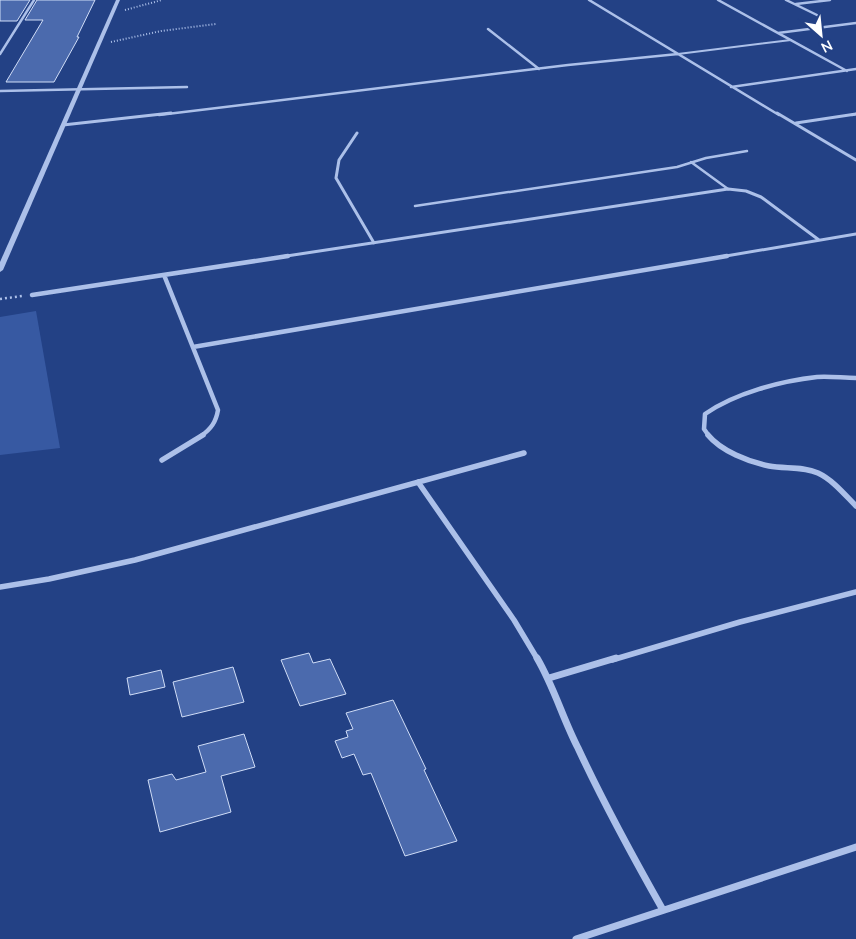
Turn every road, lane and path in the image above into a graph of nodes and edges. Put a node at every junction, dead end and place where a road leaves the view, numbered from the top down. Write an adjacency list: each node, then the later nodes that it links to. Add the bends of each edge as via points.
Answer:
1 (34, 0): 17 (street)
2 (118, 0): 9 (street)
3 (162, 0): 9 (path)
4 (589, 0): 18 (street)
5 (718, 0): 14 (street)
6 (786, 0): 8 (street)
7 (830, 0): 8 (street)
8 (794, 4): 10 (street)
9 (112, 13): 16 (street)
10 (819, 16)
11 (856, 22): 14 (street)
12 (216, 24): 16 (path, via 161,31)
13 (488, 29): 19 (street)
14 (778, 33): 15 (street)
15 (791, 40): 18 (lane); 21 (street)
16 (98, 46): 24 (street)
17 (0, 54)
18 (678, 54): 19 (street); 23 (street)
19 (539, 69): 28 (street)
20 (856, 69): 21 (street)
21 (847, 71): 23 (street)
22 (187, 87): 24 (street)
23 (731, 87): 27 (street)
24 (79, 90): 25 (street); 28 (street)
25 (0, 91)
26 (856, 114): 27 (street)
27 (796, 123): 31 (street)
28 (63, 125): 38 (street)
29 (356, 133): 37 (street, via 338,161 336,178)
30 (747, 151): 32 (lane)
31 (856, 160)
32 (691, 162): 33 (lane); 34 (lane, via 677,167)
33 (728, 189): 36 (street, via 761,197); 37 (street)
34 (416, 206)
35 (856, 234): 36 (street)
36 (819, 240): 42 (street)
37 (374, 242): 39 (street)
38 (0, 270)
39 (164, 275): 40 (street); 42 (street)
40 (32, 295): 41 (path)
41 (0, 299)
42 (193, 347): 45 (street, via 218,410 217,422 207,433)
43 (856, 378): 47 (street, via 819,377 783,382 718,405 705,414 703,424 712,439 735,454 769,466 818,472)
44 (524, 453): 46 (street)
45 (162, 460)
46 (418, 482): 48 (street, via 134,560); 50 (street, via 514,620)
47 (856, 506)
48 (1, 588)
49 (856, 592): 50 (street)
50 (549, 678): 52 (street, via 563,718 591,777)
51 (856, 847): 52 (street)
52 (663, 910): 53 (street)
53 (576, 939)

